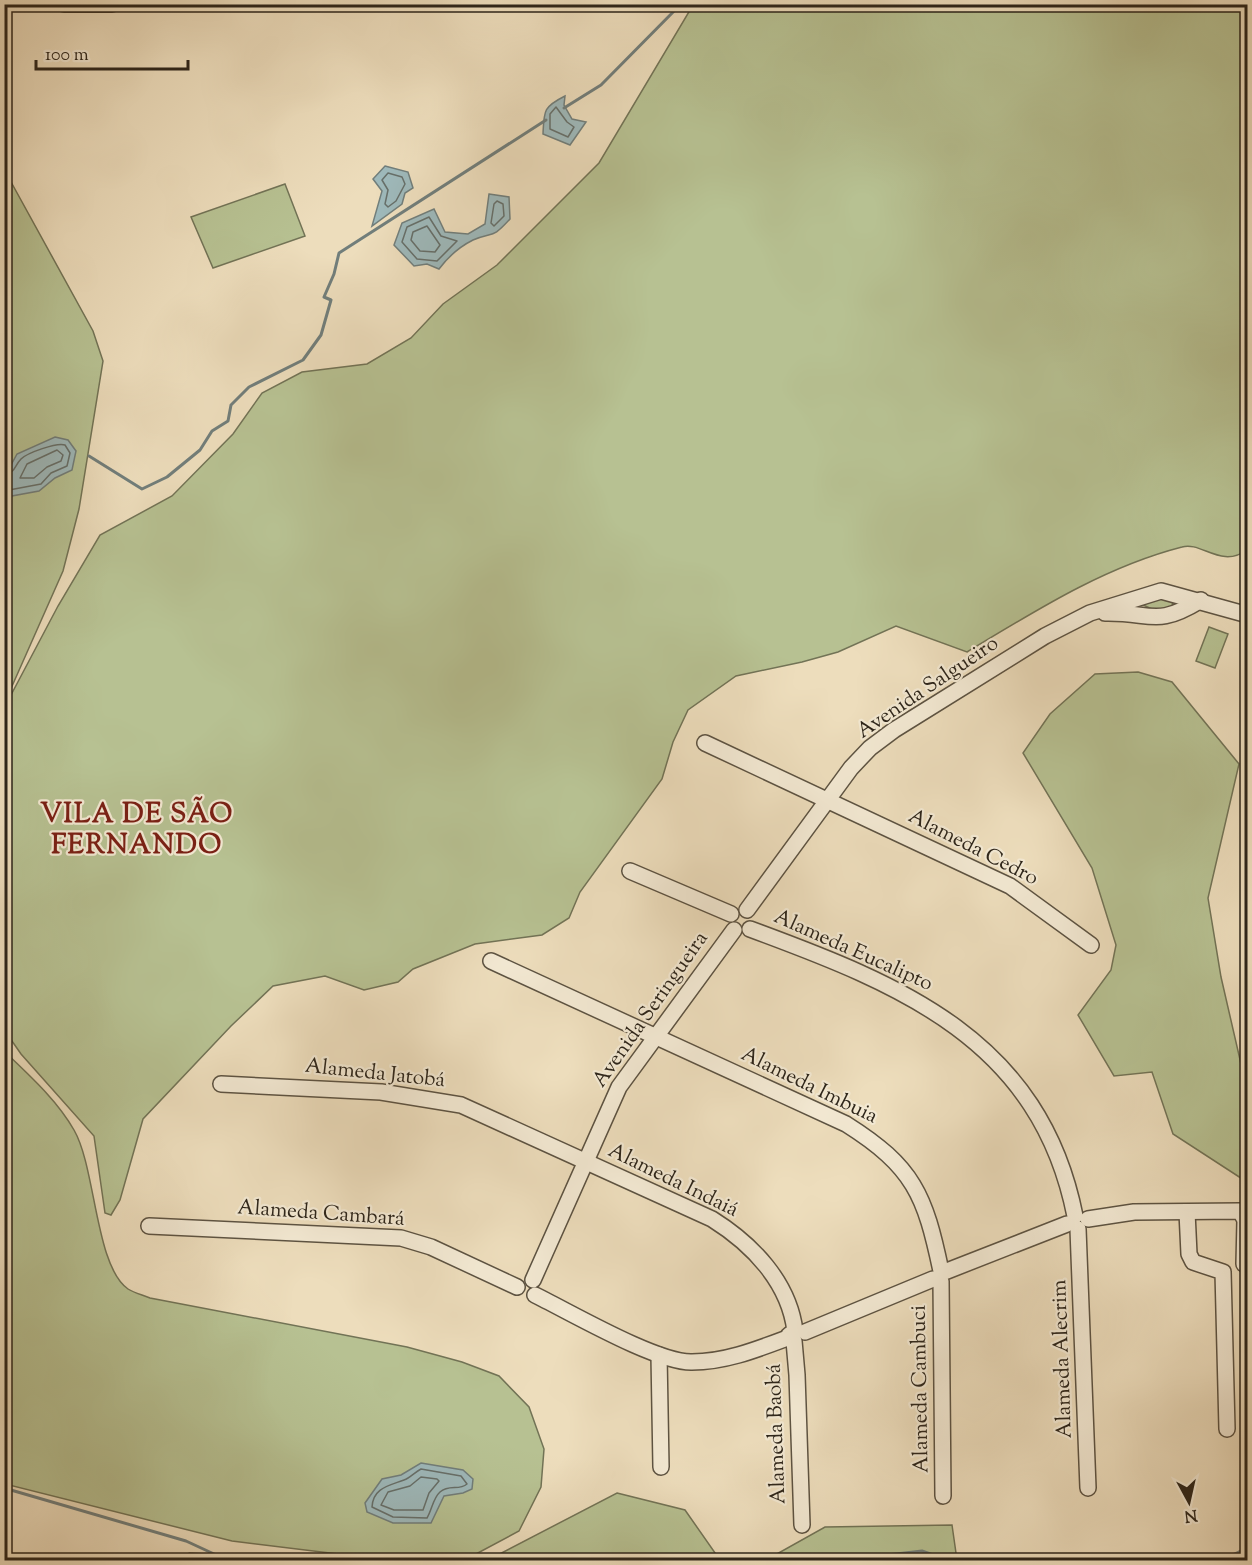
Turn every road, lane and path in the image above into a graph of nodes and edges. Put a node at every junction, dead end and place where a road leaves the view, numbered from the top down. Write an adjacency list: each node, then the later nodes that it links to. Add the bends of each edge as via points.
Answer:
1 (64, 4): 2 (street)
2 (112, 4)
3 (1180, 596): 4 (street, Avenida Salgueiro, via 1161,591); 5 (street, Avenida Salgueiro); 7 (street)
4 (1137, 598): 6 (street, Avenida Salgueiro); 8 (street)
5 (1201, 600): 7 (street, Avenida Salgueiro); 9 (street)
6 (1090, 613): 8 (street, Avenida Salgueiro); 11 (street, Avenida Salgueiro, via 1045,636 894,730 851,768)
7 (1180, 613): 8 (street, Avenida Salgueiro, via 1159,619)
8 (1140, 615)
9 (1248, 615)
10 (705, 743): 11 (street, Alameda Cedro)
11 (829, 801): 13 (street, Avenida Salgueiro); 17 (street, Alameda Cedro, via 1010,886)
12 (630, 871): 14 (street)
13 (747, 910): 14 (street, via 737,909); 15 (street, via 753,918)
14 (731, 914): 16 (street, via 729,921)
15 (750, 929): 16 (street, via 743,933); 23 (street, Alameda Eucalipto, via 813,952 912,997 992,1055 1013,1078 1039,1118 1065,1175)
16 (734, 930): 19 (street, Avenida Seringueira)
17 (1090, 945)
18 (491, 961): 19 (street, Alameda Imbuia)
19 (654, 1038): 21 (street, Avenida Seringueira, via 619,1087); 26 (street, Alameda Imbuia, via 846,1124 881,1146 919,1194)
20 (220, 1084): 21 (street, Alameda Jatobá, via 381,1092 461,1105)
21 (584, 1162): 27 (street, Avenida Seringueira); 28 (street, Alameda Indaiá, via 712,1219 737,1235 762,1261 781,1290 791,1310)
22 (1187, 1212): 23 (street, via 1134,1212); 25 (street, via 1240,1211 1245,1220); 30 (street, via 1192,1262 1223,1272)
23 (1077, 1222): 26 (street); 32 (street, Alameda Alecrim)
24 (149, 1226): 27 (street, Alameda Cambará, via 401,1238 431,1247 517,1287 523,1280)
25 (1244, 1264)
26 (941, 1275): 28 (street); 33 (street, Alameda Cambuci)
27 (534, 1288): 29 (street)
28 (796, 1335): 29 (street, via 717,1360 689,1362); 34 (street, Alameda Baobá)
29 (659, 1355): 31 (street)
30 (1227, 1429)
31 (661, 1467)
32 (1088, 1488)
33 (943, 1496)
34 (802, 1525)

